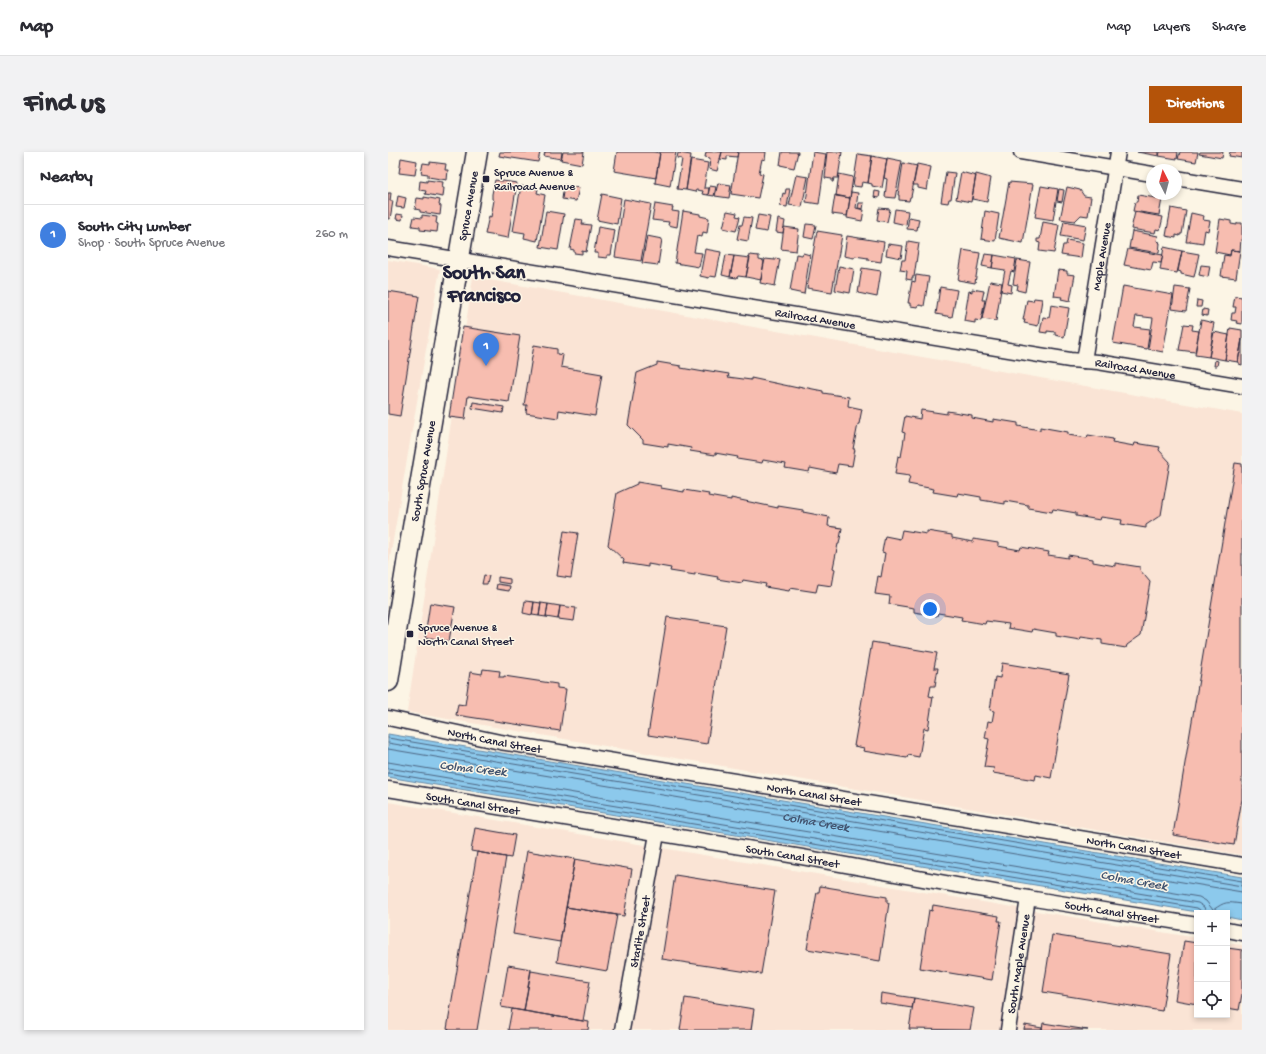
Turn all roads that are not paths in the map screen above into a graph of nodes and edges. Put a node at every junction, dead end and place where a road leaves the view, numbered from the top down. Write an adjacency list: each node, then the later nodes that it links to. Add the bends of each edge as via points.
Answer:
1 (477, 152): 9 (main road, Spruce Avenue)
2 (1021, 152): 4 (street)
3 (1118, 152): 4 (street, Maple Avenue)
4 (1116, 168): 5 (street); 10 (street, Maple Avenue)
5 (1146, 173)
6 (1182, 179): 7 (street)
7 (1242, 189)
8 (388, 248): 9 (street, Railroad Avenue)
9 (458, 260): 10 (street, Railroad Avenue); 12 (main road, South Spruce Avenue)
10 (1084, 361): 11 (street, Railroad Avenue)
11 (1242, 386)
12 (388, 681)
13 (388, 718): 16 (street, North Canal Street, via 500,742)
14 (388, 789): 15 (street, South Canal Street)
15 (657, 834): 17 (street, South Canal Street); 21 (street, Starlite Street)
16 (1242, 865)
17 (1028, 898): 18 (street, South Canal Street); 22 (street, South Maple Avenue)
18 (1194, 925)
19 (1230, 931): 20 (street)
20 (1242, 933)
21 (622, 1030)
22 (1008, 1030)

